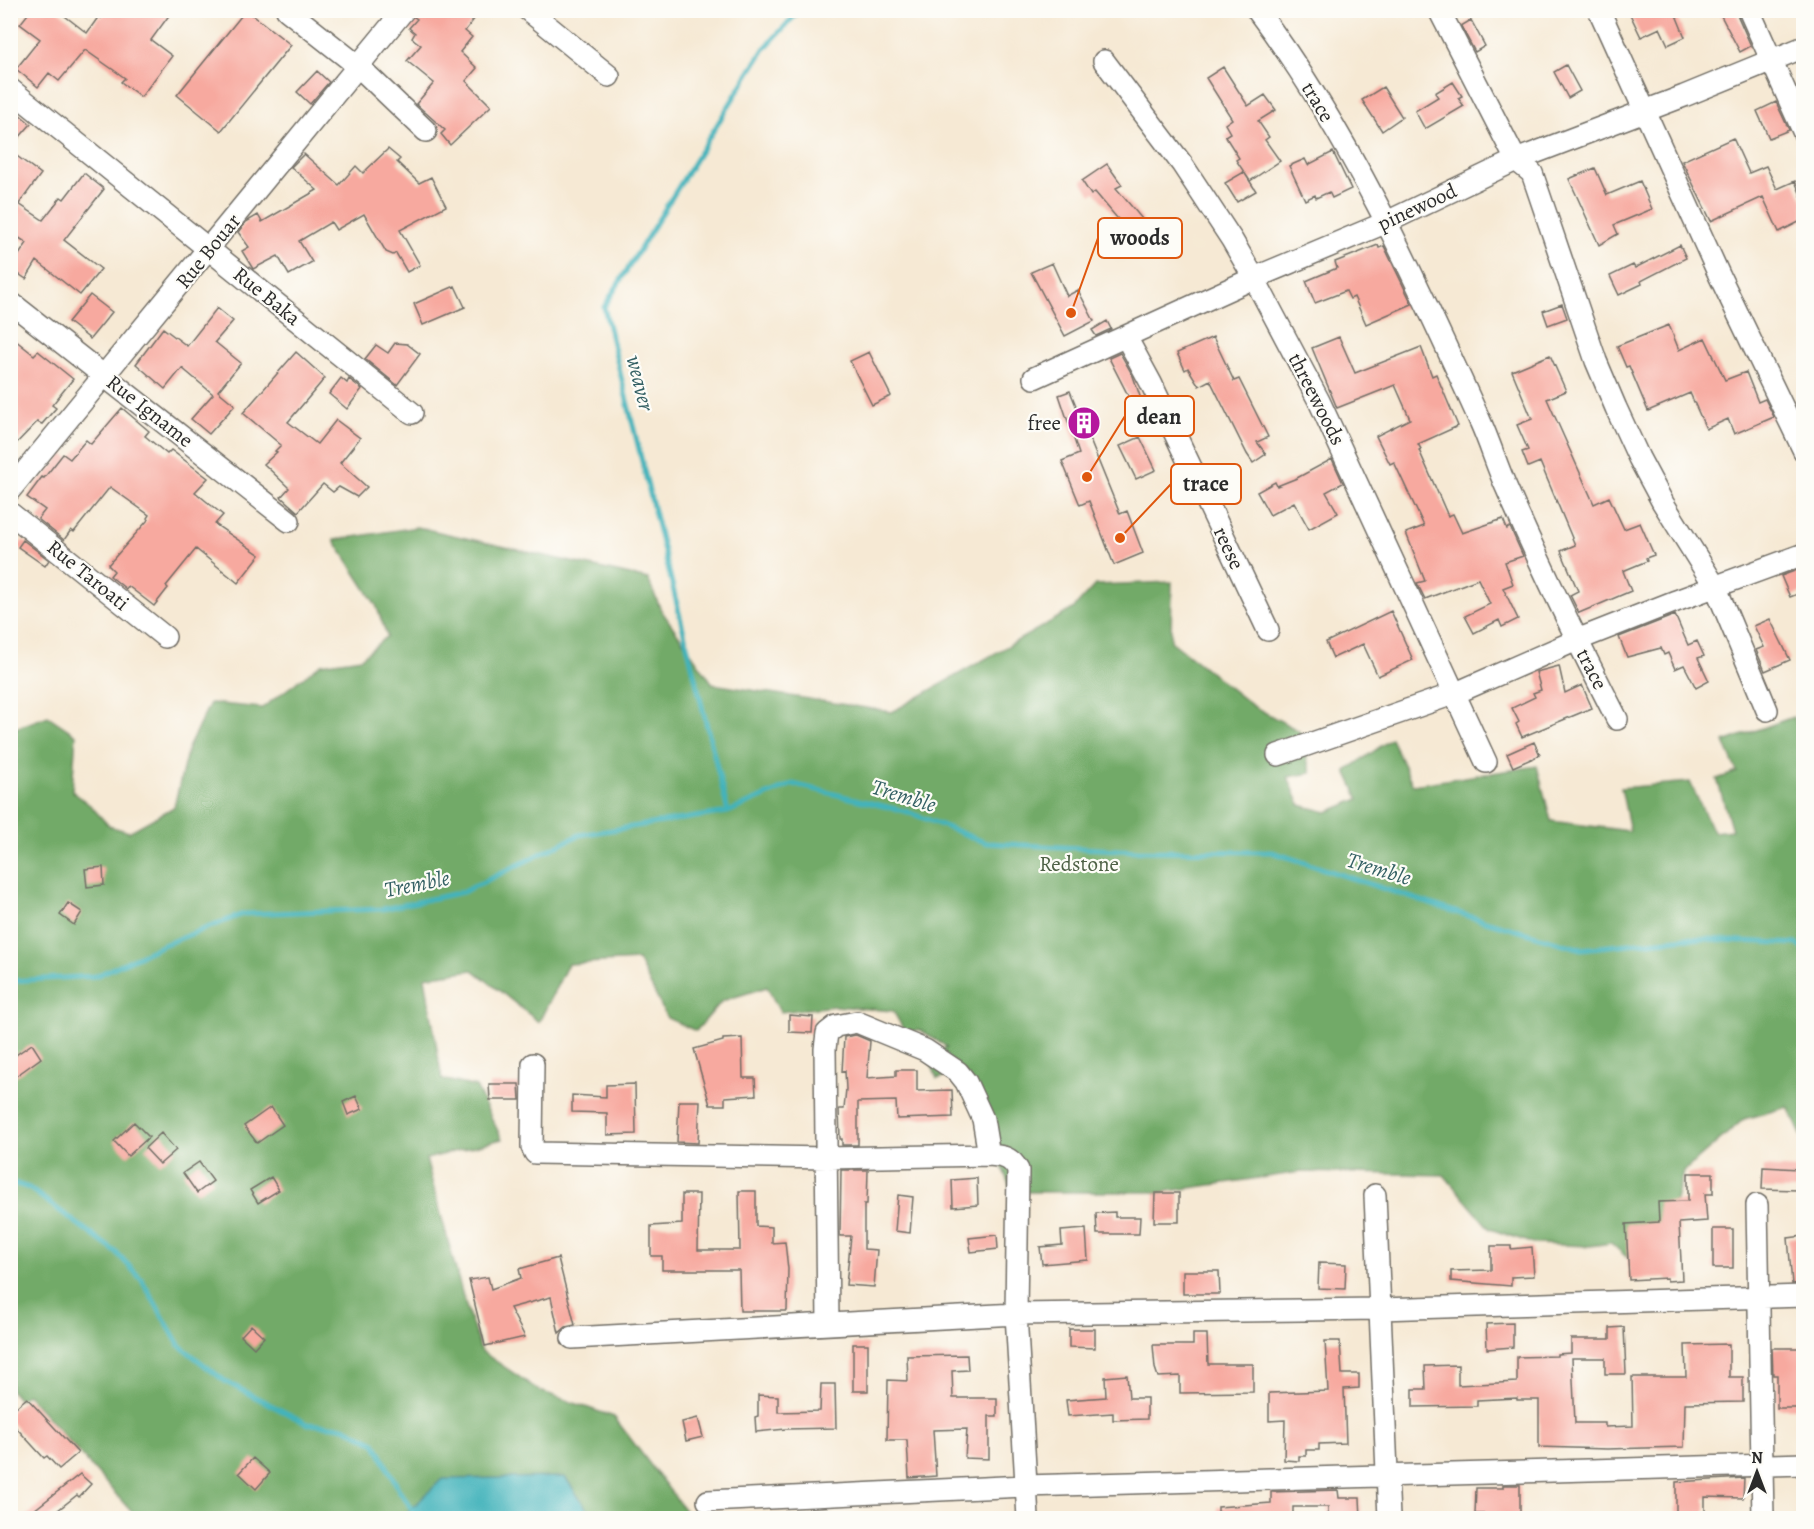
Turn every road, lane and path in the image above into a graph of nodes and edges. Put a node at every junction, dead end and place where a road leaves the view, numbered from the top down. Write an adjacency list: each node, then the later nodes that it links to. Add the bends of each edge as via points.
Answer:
1 (287, 10): 11 (street)
2 (404, 10): 11 (street, Rue Bouar)
3 (528, 10): 12 (street)
4 (1257, 10): 18 (street, trace, via 1321,104)
5 (1439, 10): 17 (street)
6 (1599, 10): 14 (street)
7 (1749, 10): 9 (street)
8 (1803, 47): 9 (street, pinewood)
9 (1771, 60): 14 (street, pinewood); 16 (street)
10 (1104, 62): 20 (street, threewoods, via 1182,164)
11 (358, 66): 15 (street); 19 (street, Rue Bouar)
12 (609, 76)
13 (10, 89): 19 (street, Rue Baka)
14 (1645, 109): 17 (street, pinewood); 26 (street)
15 (426, 131)
16 (1803, 133)
17 (1516, 160): 18 (street, pinewood); 31 (street, via 1532,173 1538,185 1596,361 1639,458)
18 (1387, 222): 20 (street, pinewood); 34 (street, trace)
19 (209, 249): 23 (street, Rue Bouar); 25 (street, Rue Baka)
20 (1254, 278): 22 (street, pinewood); 35 (street, threewoods, via 1319,401)
21 (10, 302): 23 (street, Rue Igname)
22 (1126, 337): 24 (street, pinewood); 32 (street, reese)
23 (105, 376): 27 (street, Rue Bouar); 29 (street, Rue Igname)
24 (1034, 378)
25 (412, 413)
26 (1803, 451)
27 (10, 490)
28 (10, 513): 33 (street, Rue Taroati)
29 (289, 520)
30 (1803, 554): 31 (street)
31 (1716, 588): 34 (street); 36 (street)
32 (1268, 630)
33 (165, 638)
34 (1577, 640): 35 (street); 37 (street, trace)
35 (1456, 693): 38 (street); 39 (street, threewoods)
36 (1767, 710)
37 (1617, 719)
38 (1278, 755)
39 (1486, 762)
40 (533, 1064): 42 (street, via 535,1153)
41 (989, 1155): 42 (street); 42 (street, via 983,1119 958,1072 925,1050 857,1022 836,1026 827,1033); 48 (street, via 1010,1158 1018,1170)
42 (826, 1158): 49 (street)
43 (1376, 1195): 47 (street)
44 (1757, 1205): 46 (street)
45 (1803, 1296): 46 (street)
46 (1758, 1297): 47 (street); 52 (street)
47 (1380, 1309): 48 (street); 53 (street)
48 (1016, 1314): 49 (street); 54 (street)
49 (828, 1324): 50 (street)
50 (572, 1338)
51 (1803, 1464): 52 (street)
52 (1761, 1466): 53 (street); 58 (street)
53 (1388, 1476): 54 (street); 57 (street)
54 (1025, 1486): 55 (street); 56 (street)
55 (708, 1501)
56 (1028, 1518)
57 (1389, 1518)
58 (1762, 1518)

